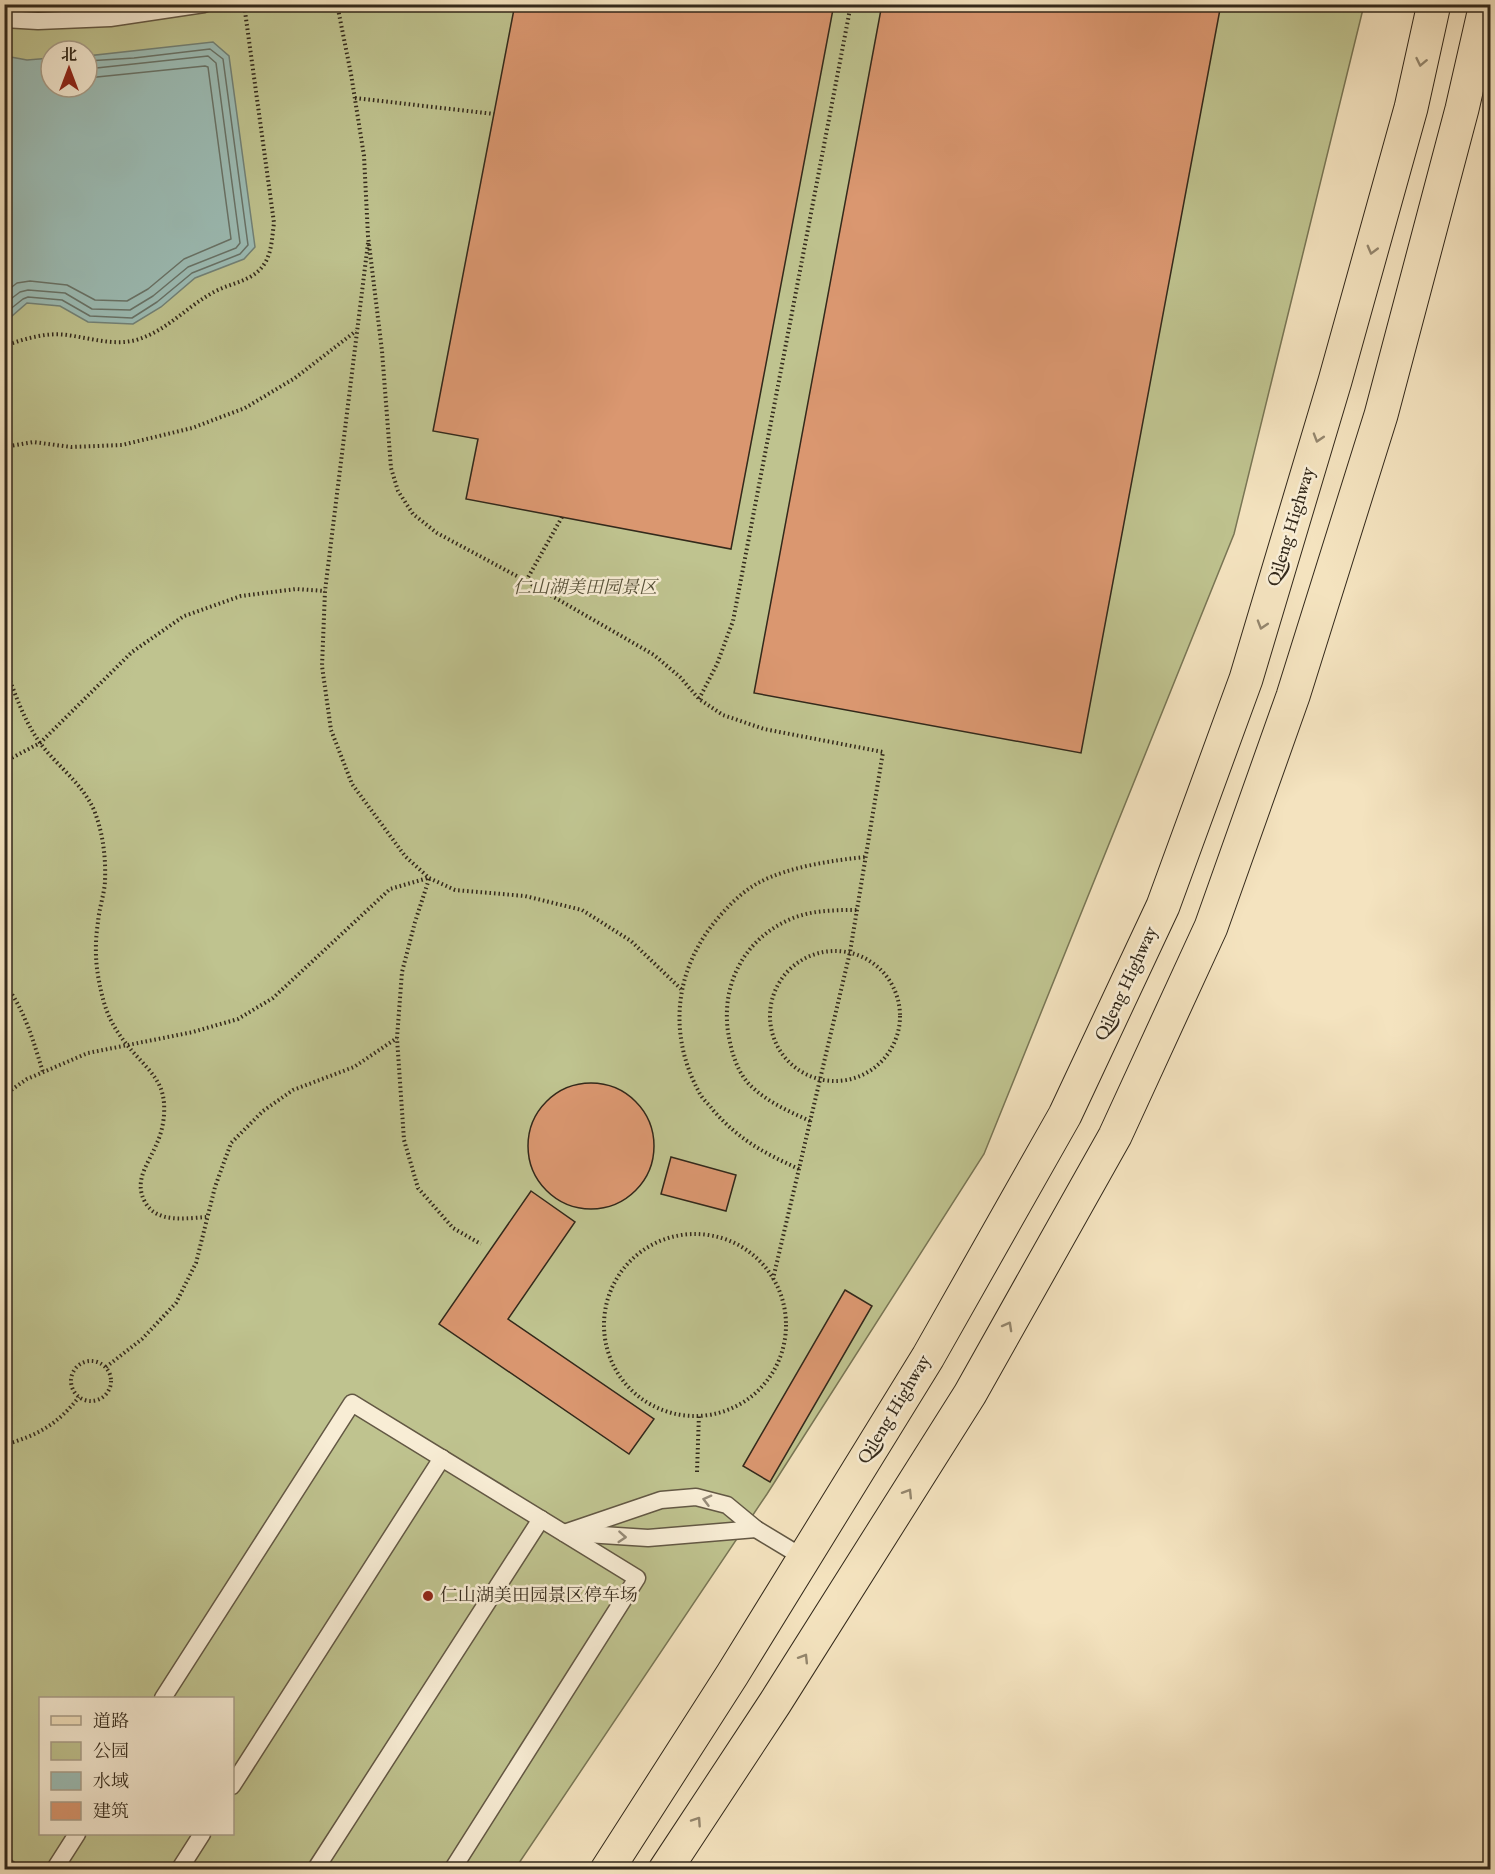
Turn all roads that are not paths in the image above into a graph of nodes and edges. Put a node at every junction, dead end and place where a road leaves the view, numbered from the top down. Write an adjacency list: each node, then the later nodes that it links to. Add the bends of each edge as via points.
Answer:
1 (204, 4): 4 (lane, via 110,18)
2 (1434, 4): 9 (main road, Qileng Highway, one-way to 9, via 1411,108 1315,450 1246,679 1164,906 1065,1115 928,1357)
3 (1486, 4): 21 (main road, one-way to 3, via 775,1703 970,1394 1115,1136 1211,927 1293,696 1380,415)
4 (4, 19)
5 (442, 1458): 6 (lane); 10 (lane, via 352,1403); 11 (lane)
6 (541, 1519): 8 (lane); 18 (lane)
7 (756, 1529): 8 (lane, one-way to 7, via 648,1538); 8 (lane, one-way to 8, via 728,1505 696,1497 661,1500); 9 (lane)
8 (564, 1533): 19 (lane, via 637,1578)
9 (804, 1558): 20 (main road, Qileng Highway)
10 (164, 1697)
11 (234, 1783)
12 (76, 1835): 16 (lane)
13 (201, 1835): 17 (lane)
14 (4, 1865): 15 (lane)
15 (10, 1869)
16 (54, 1869)
17 (180, 1869)
18 (315, 1869)
19 (452, 1869)
20 (607, 1869)
21 (664, 1869)

